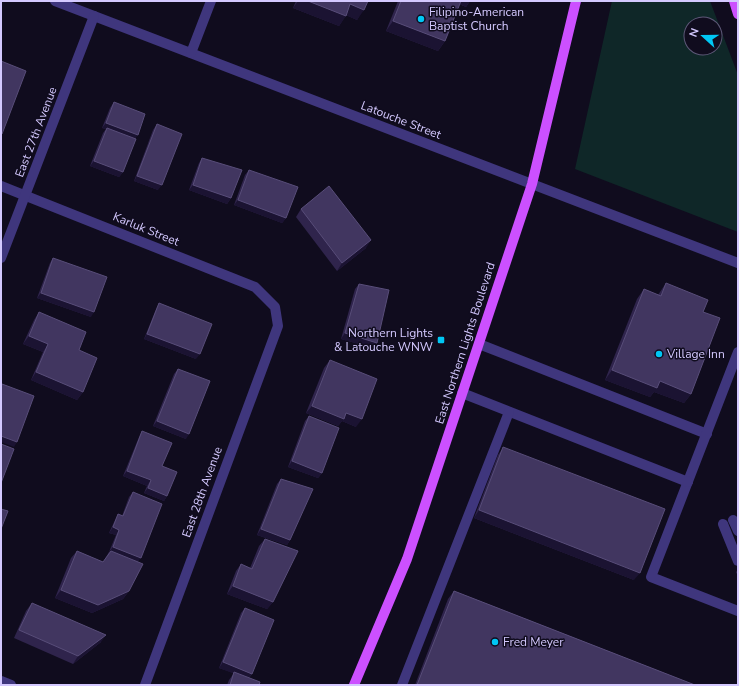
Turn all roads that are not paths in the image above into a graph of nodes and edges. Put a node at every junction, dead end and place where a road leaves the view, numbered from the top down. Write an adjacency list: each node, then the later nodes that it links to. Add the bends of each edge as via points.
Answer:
1 (55, 1): 6 (street, Latouche Street)
2 (211, 1): 7 (street)
3 (576, 1): 8 (main road, East Northern Lights Boulevard)
4 (734, 1): 5 (main road)
5 (738, 14)
6 (94, 16): 7 (street, Latouche Street); 10 (street, East 27th Avenue)
7 (192, 53): 8 (street, Latouche Street)
8 (532, 184): 12 (street, Latouche Street); 14 (main road, East Northern Lights Boulevard)
9 (1, 186): 10 (street, Karluk Street)
10 (26, 195): 11 (street, East 27th Avenue); 13 (street, Karluk Street, via 255,287)
11 (1, 258)
12 (738, 263)
13 (275, 307): 27 (street, East 28th Avenue, via 278,326)
14 (479, 344): 16 (main road, East Northern Lights Boulevard); 18 (street)
15 (738, 352): 18 (street)
16 (462, 393): 17 (street); 28 (main road, East Northern Lights Boulevard, via 407,559)
17 (509, 412): 19 (street); 29 (street)
18 (707, 434): 19 (street)
19 (688, 482): 24 (street, via 651,577)
20 (733, 520): 22 (street)
21 (723, 524): 23 (street)
22 (738, 531)
23 (738, 561)
24 (738, 611)
25 (1, 681): 26 (street)
26 (11, 685)
27 (145, 685)
28 (354, 685)
29 (402, 685)

